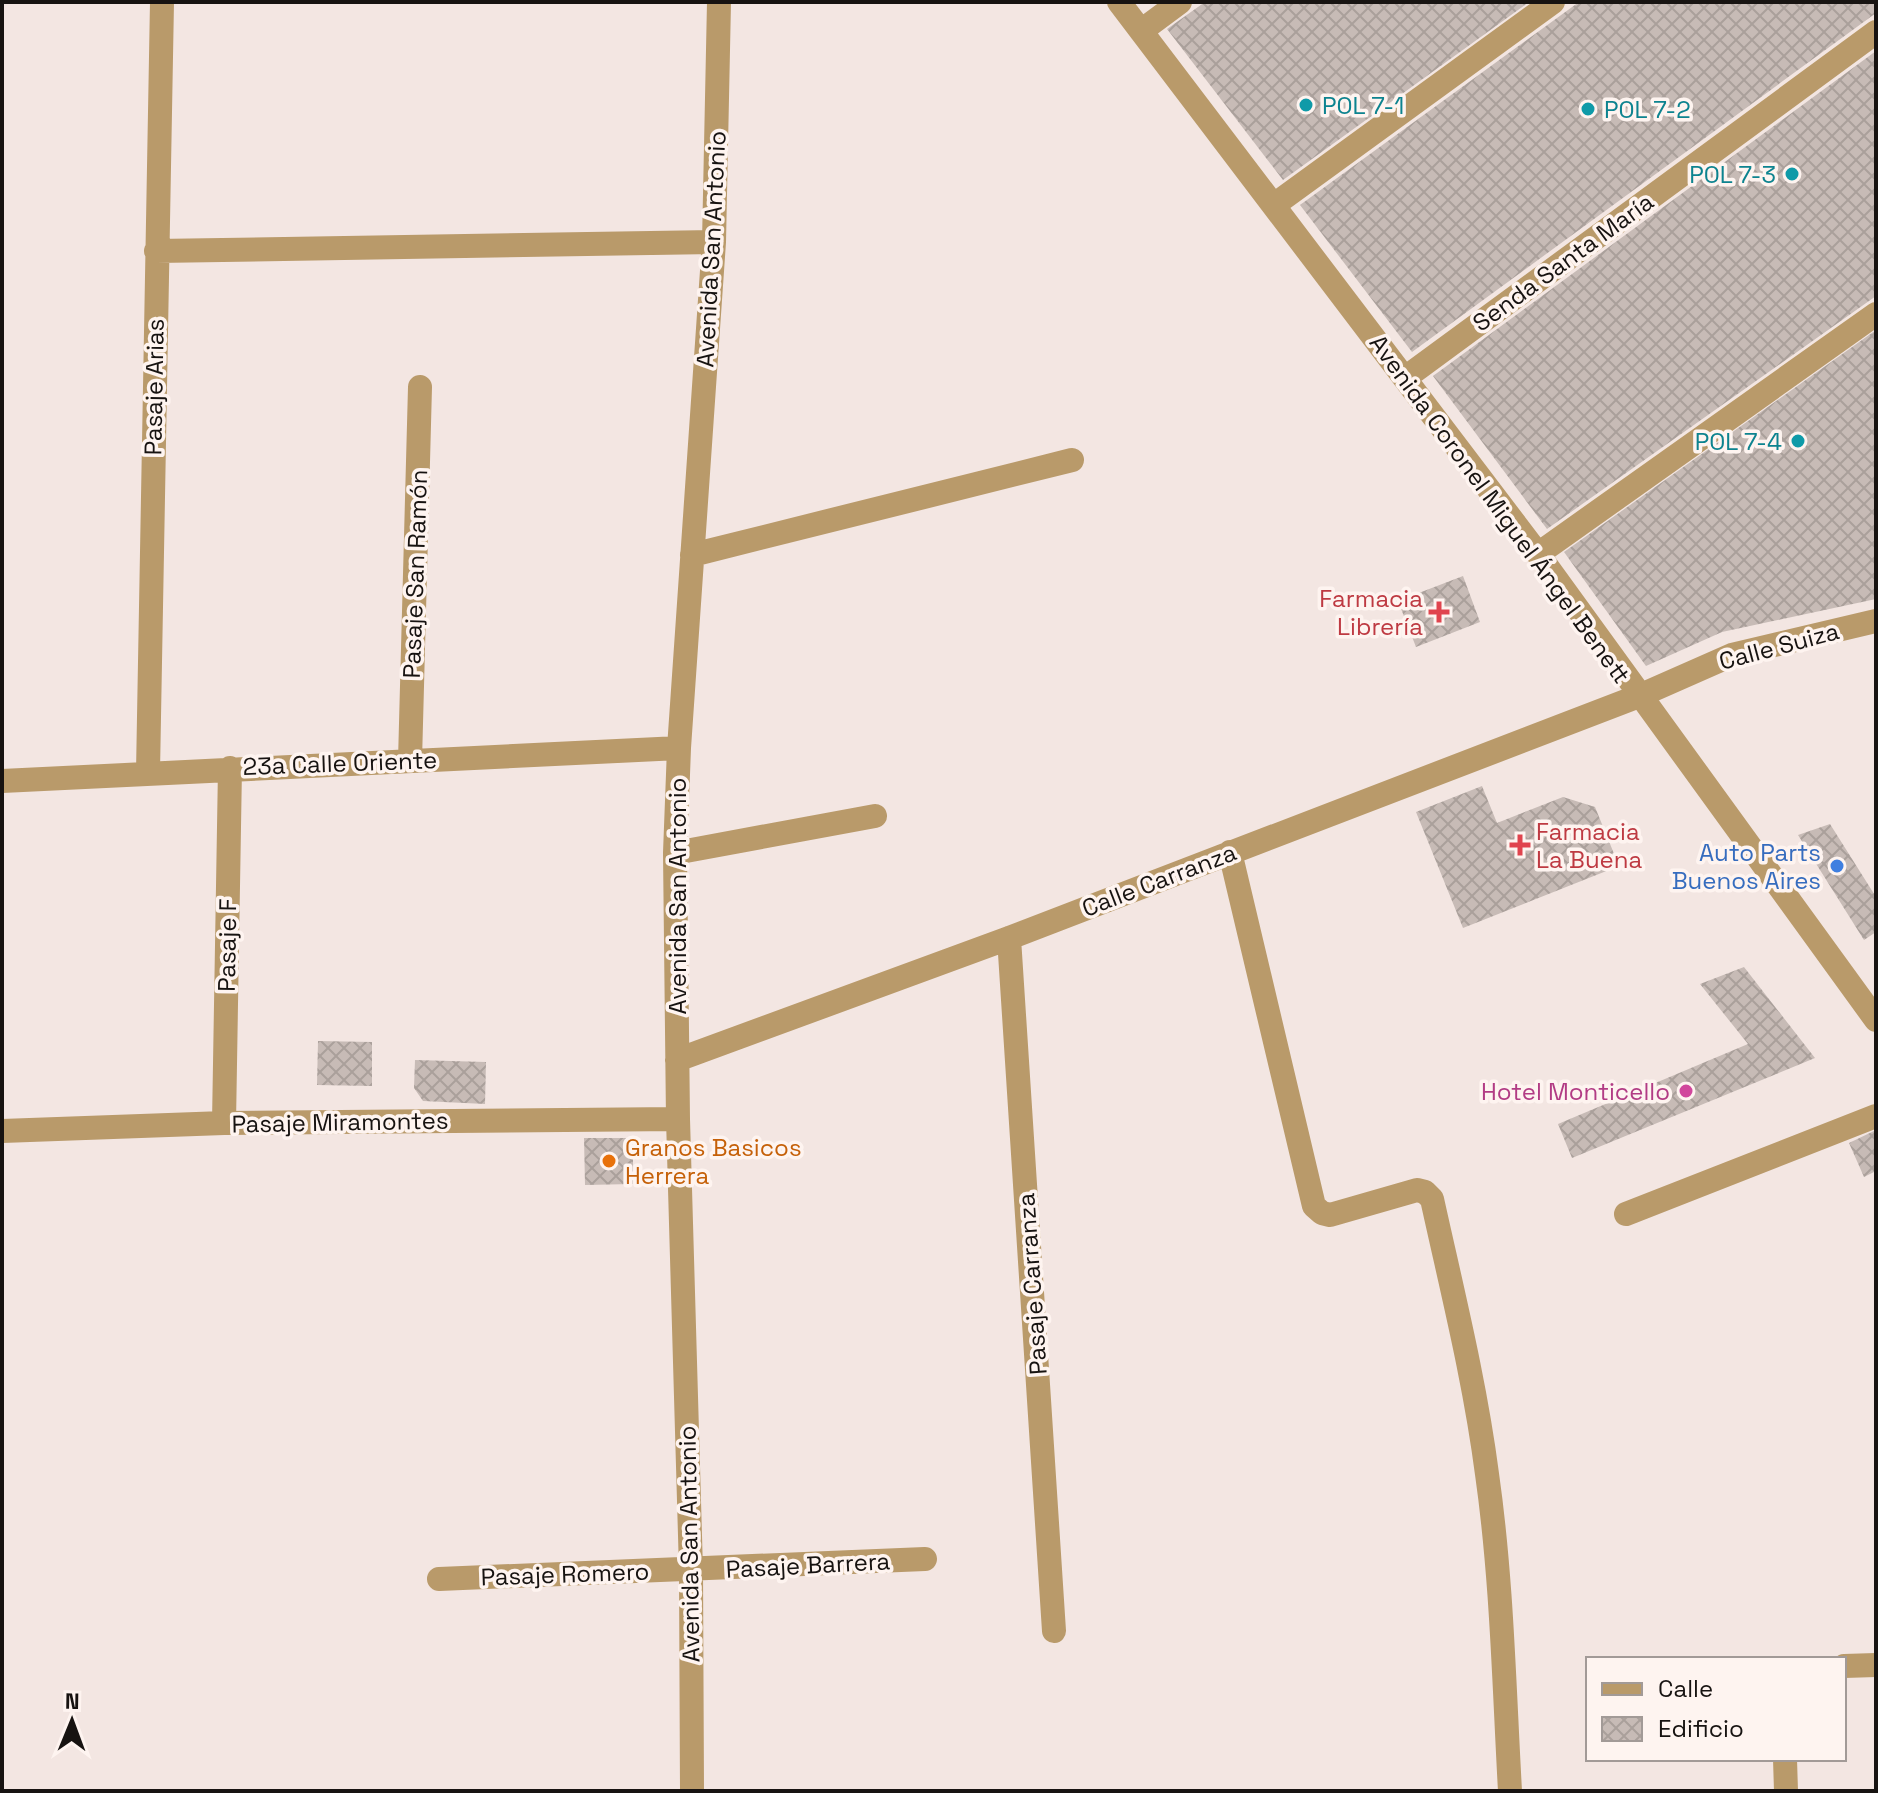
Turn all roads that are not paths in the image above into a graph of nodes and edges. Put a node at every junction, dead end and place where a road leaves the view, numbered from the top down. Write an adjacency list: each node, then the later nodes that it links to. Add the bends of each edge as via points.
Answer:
1 (162, 2): 10 (street, Pasaje Arias)
2 (719, 2): 9 (street, Avenida San Antonio)
3 (1119, 2): 6 (street, Avenida Coronel Miguel Ángel Benett)
4 (1180, 2): 6 (street)
5 (1553, 2): 8 (street)
6 (1141, 31): 8 (street, Avenida Coronel Miguel Ángel Benett)
7 (1876, 32): 12 (street, Senda Santa María)
8 (1274, 205): 12 (street, Avenida Coronel Miguel Ángel Benett)
9 (714, 242): 10 (street); 16 (street, Avenida San Antonio)
10 (156, 251): 22 (street, Pasaje Arias)
11 (1876, 314): 15 (street)
12 (1405, 378): 15 (street, Avenida Coronel Miguel Ángel Benett)
13 (420, 387): 20 (street, Pasaje San Ramón)
14 (1072, 460): 16 (street)
15 (1538, 554): 18 (street, Avenida Coronel Miguel Ángel Benett)
16 (692, 555): 19 (street, Avenida San Antonio)
17 (1876, 621): 18 (street, Calle Suiza, via 1732,655)
18 (1639, 696): 25 (street, Calle Carranza); 28 (street, Avenida Coronel Miguel Ángel Benett)
19 (679, 748): 20 (street, 23a Calle Oriente); 26 (street, Avenida San Antonio)
20 (410, 761): 21 (street, 23a Calle Oriente)
21 (230, 768): 22 (street, 23a Calle Oriente); 32 (street, Pasaje F)
22 (148, 772): 23 (street, 23a Calle Oriente)
23 (2, 781)
24 (875, 816): 26 (street)
25 (1230, 852): 27 (street, Calle Carranza); 43 (street, via 1314,1206 1330,1215 1417,1190 1432,1199 1487,1473)
26 (675, 853): 29 (street, Avenida San Antonio)
27 (1009, 938): 29 (street, Calle Carranza); 38 (street, Pasaje Carranza)
28 (1876, 1020)
29 (677, 1060): 31 (street, Avenida San Antonio)
30 (1876, 1116): 34 (street)
31 (678, 1119): 32 (street, Pasaje Miramontes); 36 (street, Avenida San Antonio)
32 (224, 1123): 33 (street, Pasaje Miramontes)
33 (2, 1131)
34 (1626, 1214)
35 (925, 1559): 36 (street, Pasaje Barrera)
36 (691, 1570): 37 (street, Pasaje Romero); 42 (street, Avenida San Antonio)
37 (439, 1579)
38 (1054, 1631)
39 (1876, 1665): 40 (street)
40 (1846, 1666)
41 (1785, 1761): 44 (street)
42 (692, 1791)
43 (1510, 1791)
44 (1786, 1791)

